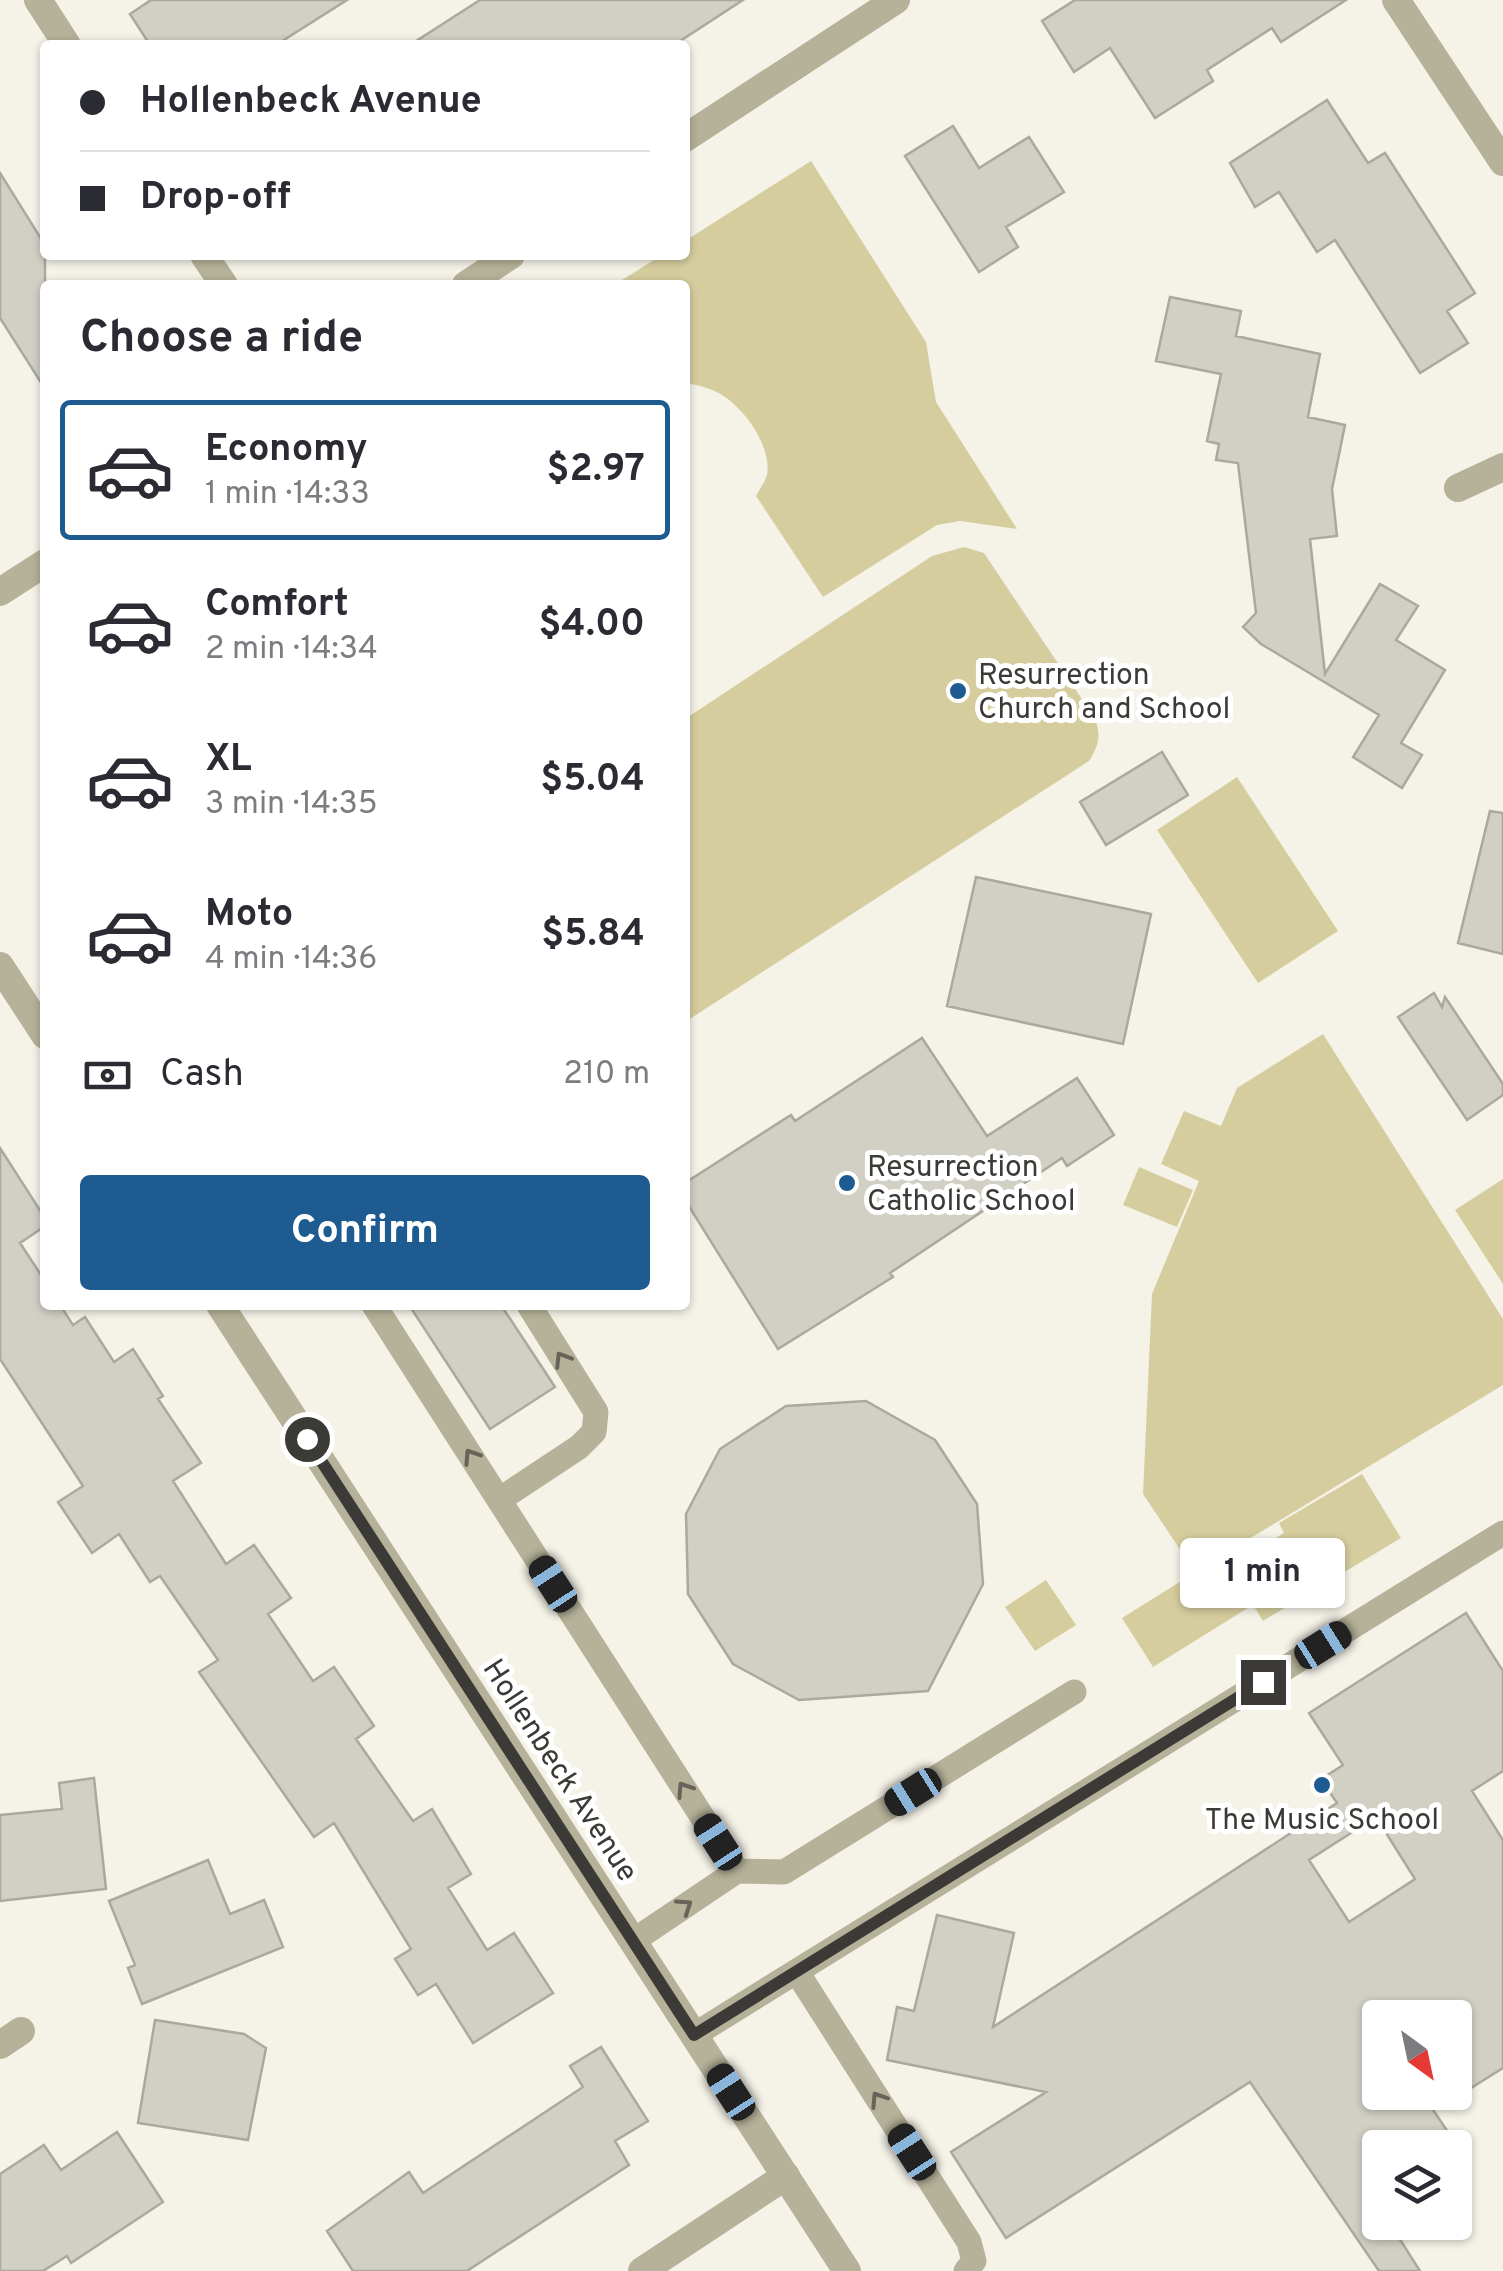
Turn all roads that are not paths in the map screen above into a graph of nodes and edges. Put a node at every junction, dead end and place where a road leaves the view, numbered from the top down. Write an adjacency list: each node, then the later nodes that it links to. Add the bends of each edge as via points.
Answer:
1 (38, 0): 4 (street)
2 (896, 0): 5 (street)
3 (1396, 0): 6 (street)
4 (65, 40)
5 (690, 135)
6 (1503, 162)
7 (504, 260): 8 (street)
8 (474, 280)
9 (1503, 467): 10 (street)
10 (1458, 488)
11 (40, 566): 12 (street)
12 (0, 592)
13 (0, 966): 14 (street)
14 (40, 1027)
15 (223, 1310): 22 (street, Hollenbeck Avenue)
16 (377, 1310): 18 (lane, one-way to 16)
17 (531, 1310): 18 (lane, one-way to 17, via 594,1432 596,1412)
18 (499, 1500): 21 (lane, one-way to 18)
19 (1503, 1533): 23 (lane)
20 (1074, 1692): 21 (lane, via 784,1872)
21 (736, 1871): 22 (lane, one-way to 21)
22 (633, 1940): 24 (street, Hollenbeck Avenue)
23 (796, 1972): 24 (lane); 28 (lane, one-way to 23, via 974,2261 970,2242)
24 (694, 2035): 25 (street, Hollenbeck Avenue)
25 (786, 2176): 26 (street); 27 (street, Hollenbeck Avenue)
26 (642, 2271)
27 (847, 2271)
28 (966, 2271)

